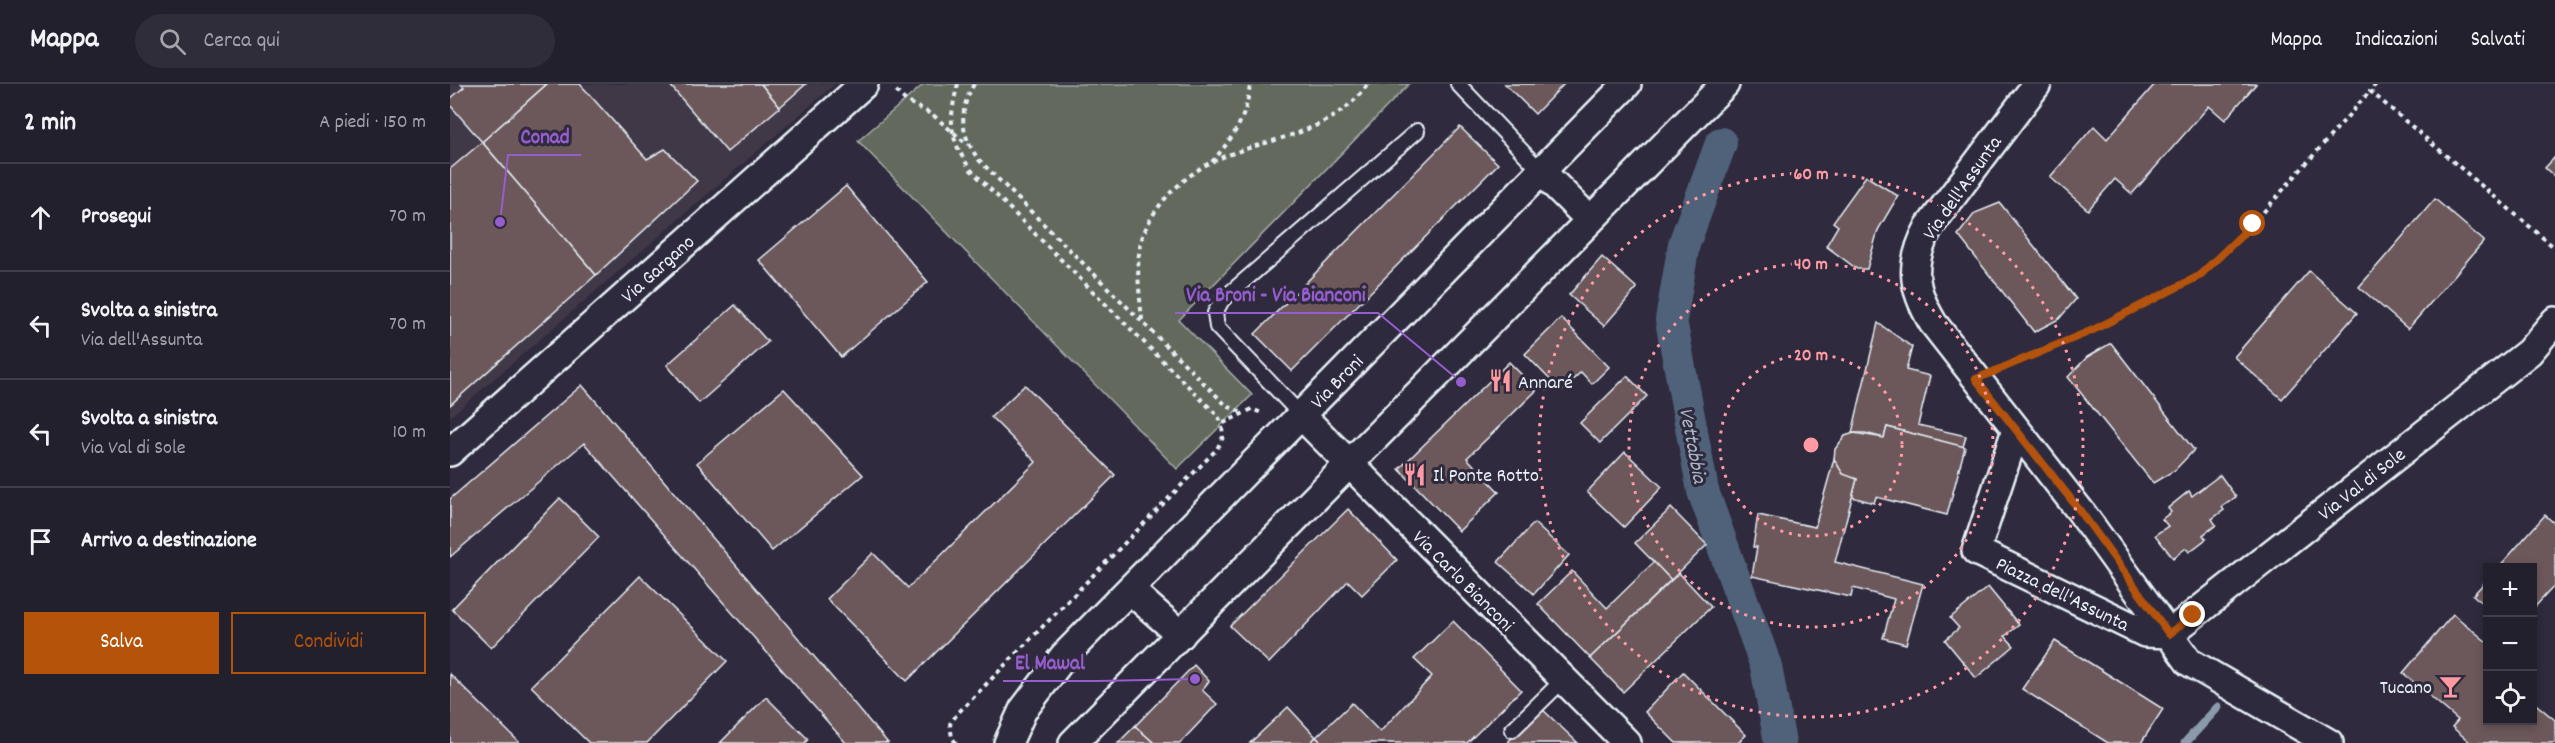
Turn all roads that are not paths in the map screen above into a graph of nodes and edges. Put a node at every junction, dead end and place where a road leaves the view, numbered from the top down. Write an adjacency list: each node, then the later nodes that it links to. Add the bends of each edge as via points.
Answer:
1 (864, 84): 12 (street, Via Gargano)
2 (1458, 84): 7 (lane)
3 (1627, 84): 7 (street, Via Broni)
4 (1725, 84): 8 (street)
5 (2037, 84): 11 (street, Via dell'Assunta, via 1944,204 1922,239 1916,260 1916,284 1925,309)
6 (1417, 131): 10 (lane, via 1222,300 1215,313 1217,327)
7 (1540, 170): 8 (street); 10 (street, Via Broni)
8 (1590, 220): 13 (street)
9 (2553, 328): 15 (street, Via Val di Sole, via 2529,352)
10 (1302, 416): 13 (street, Via Carlo Bianconi); 14 (street, Via Broni)
11 (2016, 430): 15 (street, Via dell'Assunta); 15 (street, Piazza dell'Assunta, via 1976,551 2145,633)
12 (450, 452)
13 (1348, 465): 16 (street); 17 (street, Via Carlo Bianconi)
14 (1130, 590): 16 (street); 19 (street, Via Broni, via 1064,656 1023,710)
15 (2169, 634): 22 (street, Via dell'Assunta, via 2189,662)
16 (1181, 635): 20 (street)
17 (1564, 679): 18 (lane); 21 (street, Via Carlo Bianconi)
18 (1512, 729)
19 (1008, 743)
20 (1073, 743)
21 (1627, 743)
22 (2329, 743)

